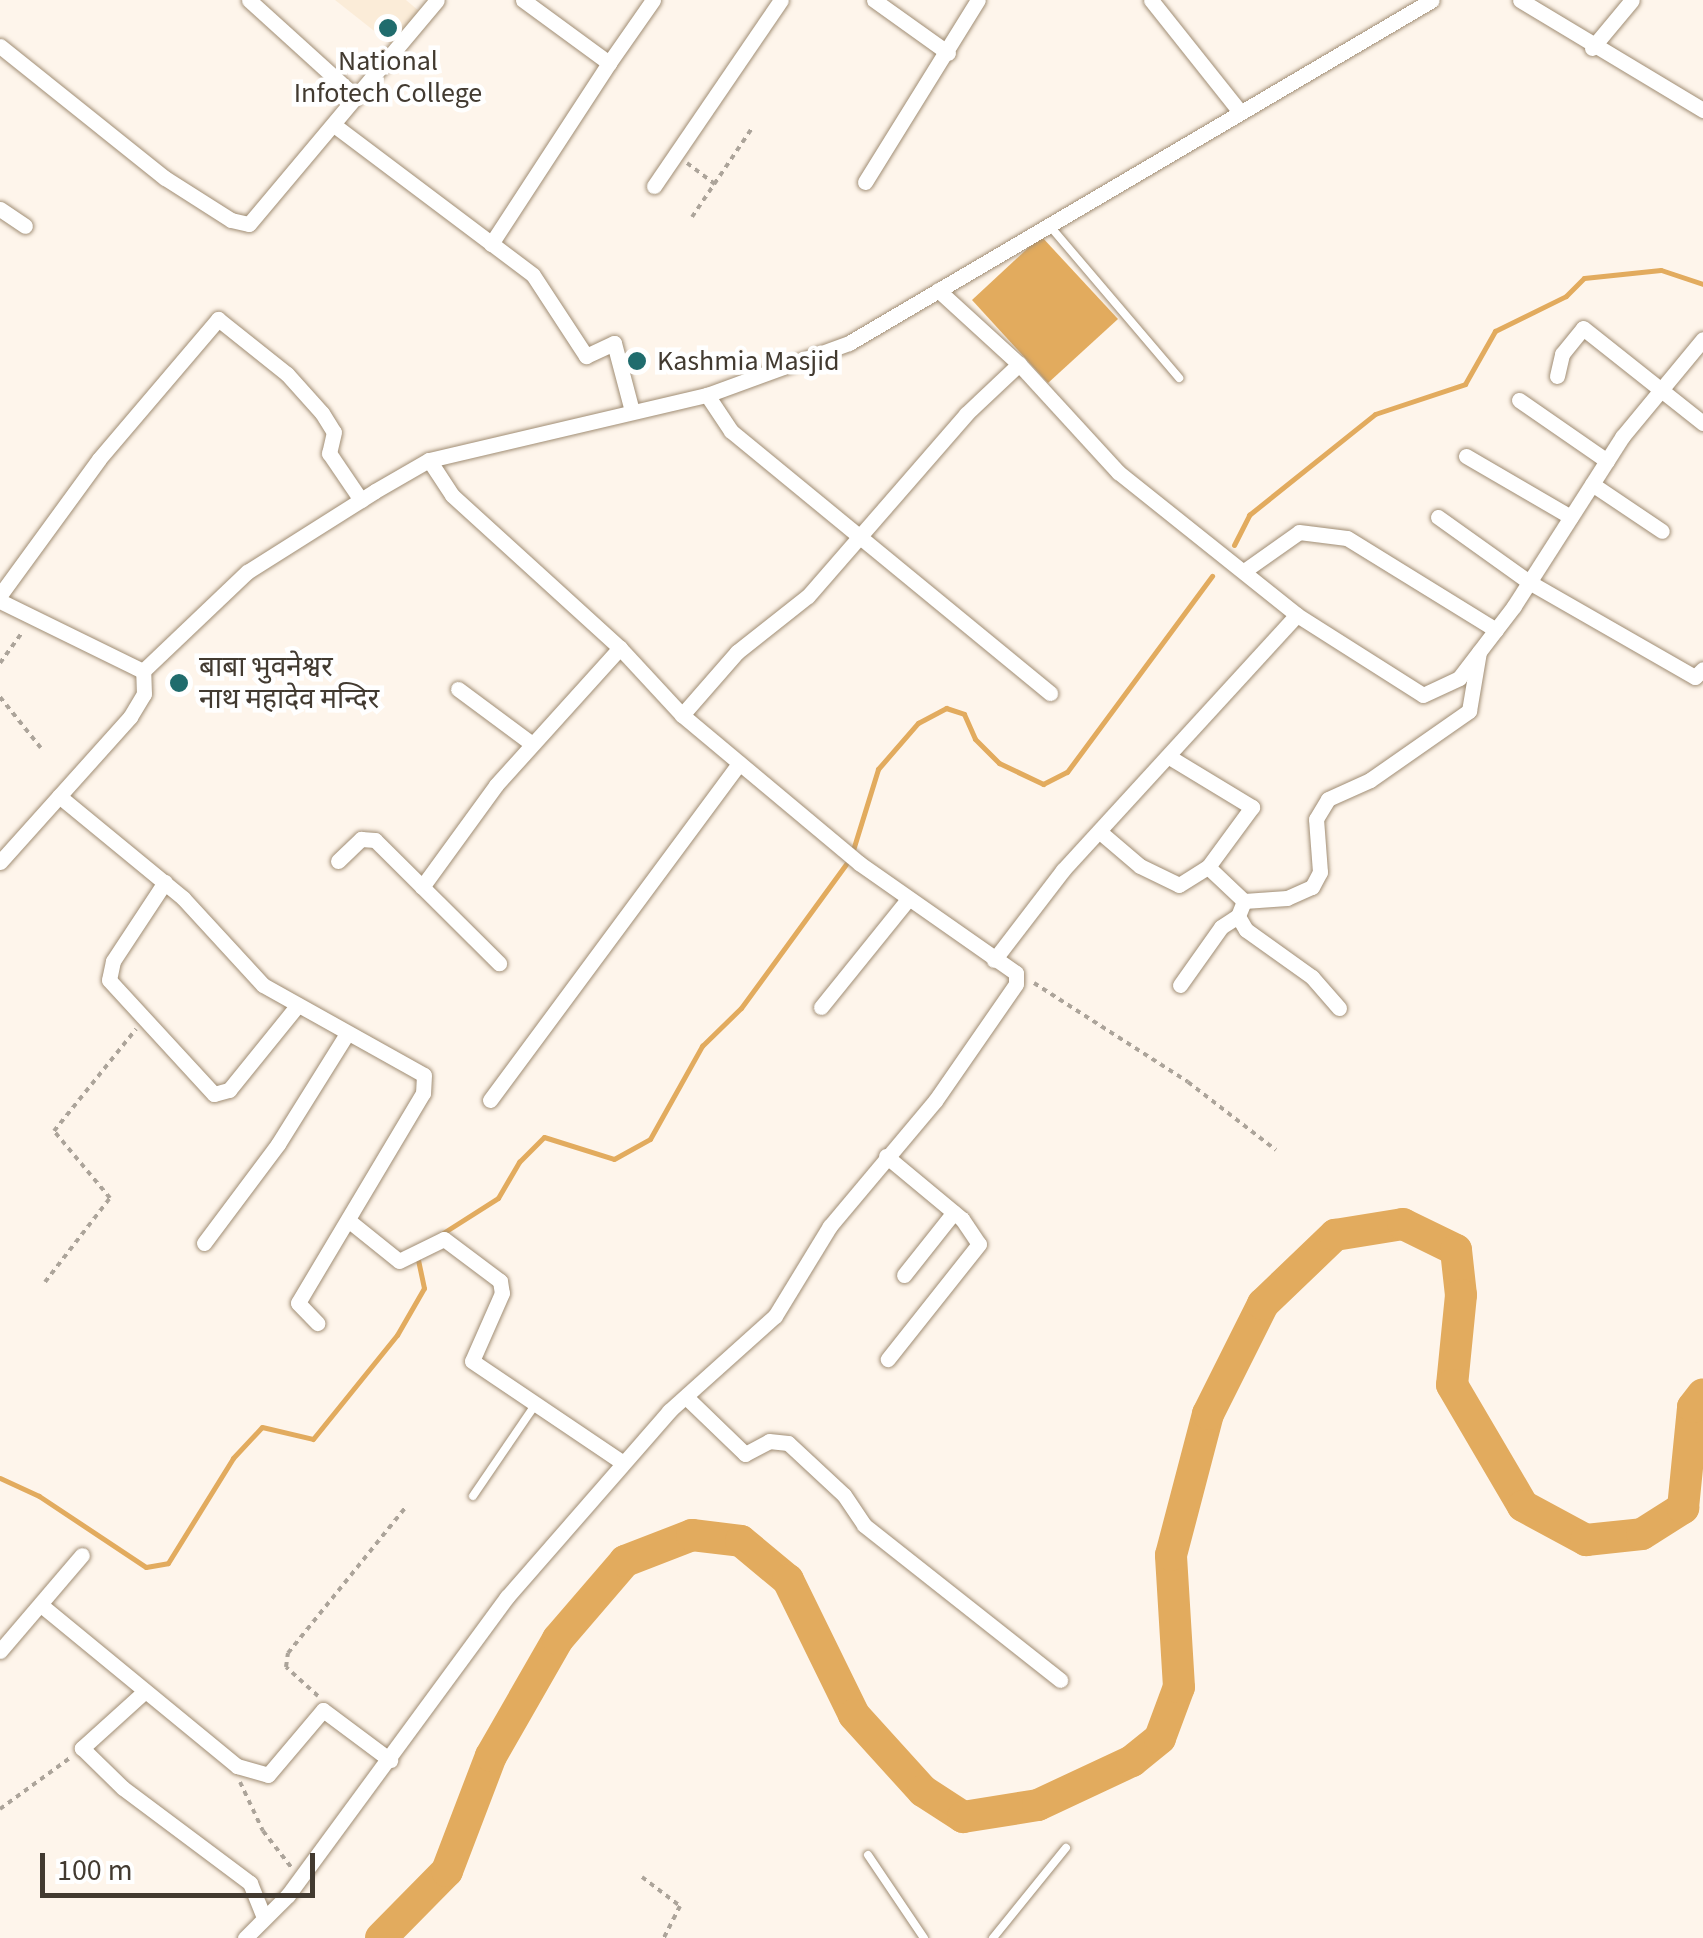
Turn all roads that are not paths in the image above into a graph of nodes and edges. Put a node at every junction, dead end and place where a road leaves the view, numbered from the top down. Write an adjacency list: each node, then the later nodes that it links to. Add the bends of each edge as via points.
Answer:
1 (249, 0): 16 (street)
2 (437, 0): 16 (street)
3 (523, 0): 15 (street)
4 (653, 0): 15 (street)
5 (781, 0): 21 (street)
6 (874, 0): 14 (street)
7 (978, 0): 14 (street)
8 (1151, 0): 18 (street)
9 (1432, 0): 18 (street)
10 (1520, 0): 13 (street)
11 (1632, 0): 13 (street)
12 (0, 46): 19 (street, via 87,119 231,220 249,224)
13 (1592, 48): 17 (street)
14 (948, 53): 20 (street)
15 (609, 63): 25 (street)
16 (355, 96): 19 (street)
17 (1702, 108)
18 (1240, 112): 23 (street)
19 (334, 125): 25 (street)
20 (865, 182)
21 (654, 186)
22 (0, 210): 24 (street)
23 (1047, 224): 26 (street); 30 (lane)
24 (25, 226)
25 (491, 244): 34 (street, via 534,275 586,356 614,344)
26 (938, 290): 28 (street); 32 (street, via 849,344)
27 (1703, 339): 31 (street)
28 (1018, 364): 44 (street); 45 (street, via 1118,472)
29 (1557, 376): 31 (street, via 1562,354 1583,328)
30 (1178, 378)
31 (1660, 388): 35 (street); 38 (street)
32 (707, 395): 34 (street); 44 (street, via 731,431)
33 (1519, 400): 38 (street)
34 (632, 412): 37 (street)
35 (1703, 423)
36 (1466, 456): 42 (street)
37 (429, 460): 40 (street); 50 (street, via 452,495)
38 (1607, 461): 39 (street)
39 (1592, 484): 42 (street); 43 (street)
40 (361, 500): 47 (street, via 329,452 334,432 322,413 287,374 218,319 99,459); 53 (street, via 248,572)
41 (1438, 517): 46 (street)
42 (1571, 517): 46 (street)
43 (1662, 531)
44 (862, 535): 55 (street); 56 (street)
45 (1244, 571): 48 (street); 49 (street, via 1299,532 1347,538)
46 (1529, 582): 49 (street); 52 (street, via 1695,678)
47 (0, 598): 53 (street)
48 (1297, 615): 51 (street, via 1422,695 1458,678); 58 (street)
49 (1496, 630): 51 (street)
50 (620, 648): 56 (street); 57 (street)
51 (1479, 652): 68 (street, via 1469,711 1370,780 1328,799 1316,819 1320,872 1312,887)
52 (1703, 669)
53 (143, 671): 60 (street, via 144,694 130,718)
54 (458, 690): 57 (street)
55 (1050, 692)
56 (682, 715): 59 (street)
57 (532, 744): 66 (street)
58 (1171, 758): 61 (street); 64 (street, via 1252,807)
59 (739, 762): 67 (street); 76 (street)
60 (59, 796): 63 (street); 65 (street)
61 (1100, 832): 64 (street, via 1179,885); 69 (street)
62 (338, 861): 66 (street, via 368,838)
63 (0, 862)
64 (1208, 866): 68 (street)
65 (165, 882): 72 (street, via 263,984); 72 (street, via 108,972 214,1094 222,1095)
66 (422, 887): 70 (street)
67 (908, 899): 69 (street); 73 (street)
68 (1241, 909): 71 (street); 74 (street)
69 (994, 960): 77 (street, via 1016,973 1012,995)
70 (499, 963)
71 (1180, 985)
72 (298, 1006): 75 (street)
73 (821, 1007)
74 (1339, 1008)
75 (346, 1035): 79 (street, via 424,1075 427,1084); 80 (street, via 278,1144)
76 (490, 1100)
77 (886, 1156): 78 (street); 84 (street, via 830,1226 776,1316)
78 (954, 1212): 81 (street); 83 (street, via 977,1238 976,1251)
79 (348, 1220): 82 (street, via 298,1303); 85 (street, via 399,1261 444,1240 500,1281 502,1293 472,1361)
80 (204, 1243)
81 (904, 1274)
82 (317, 1323)
83 (888, 1359)
84 (686, 1397): 86 (street); 91 (street, via 744,1454 769,1441 788,1443 844,1495 864,1525)
85 (533, 1408): 86 (street); 87 (lane)
86 (624, 1463): 93 (street, via 507,1597)
87 (473, 1496)
88 (82, 1556): 89 (street)
89 (40, 1605): 90 (street); 92 (street)
90 (0, 1651)
91 (1060, 1680)
92 (144, 1692): 93 (street, via 237,1766 268,1775 323,1710); 96 (street, via 82,1748 123,1788 250,1883)
93 (390, 1760): 96 (street)
94 (1066, 1848): 99 (lane)
95 (868, 1855): 98 (lane)
96 (264, 1917): 97 (street)
97 (245, 1938)
98 (924, 1938)
99 (993, 1938)

